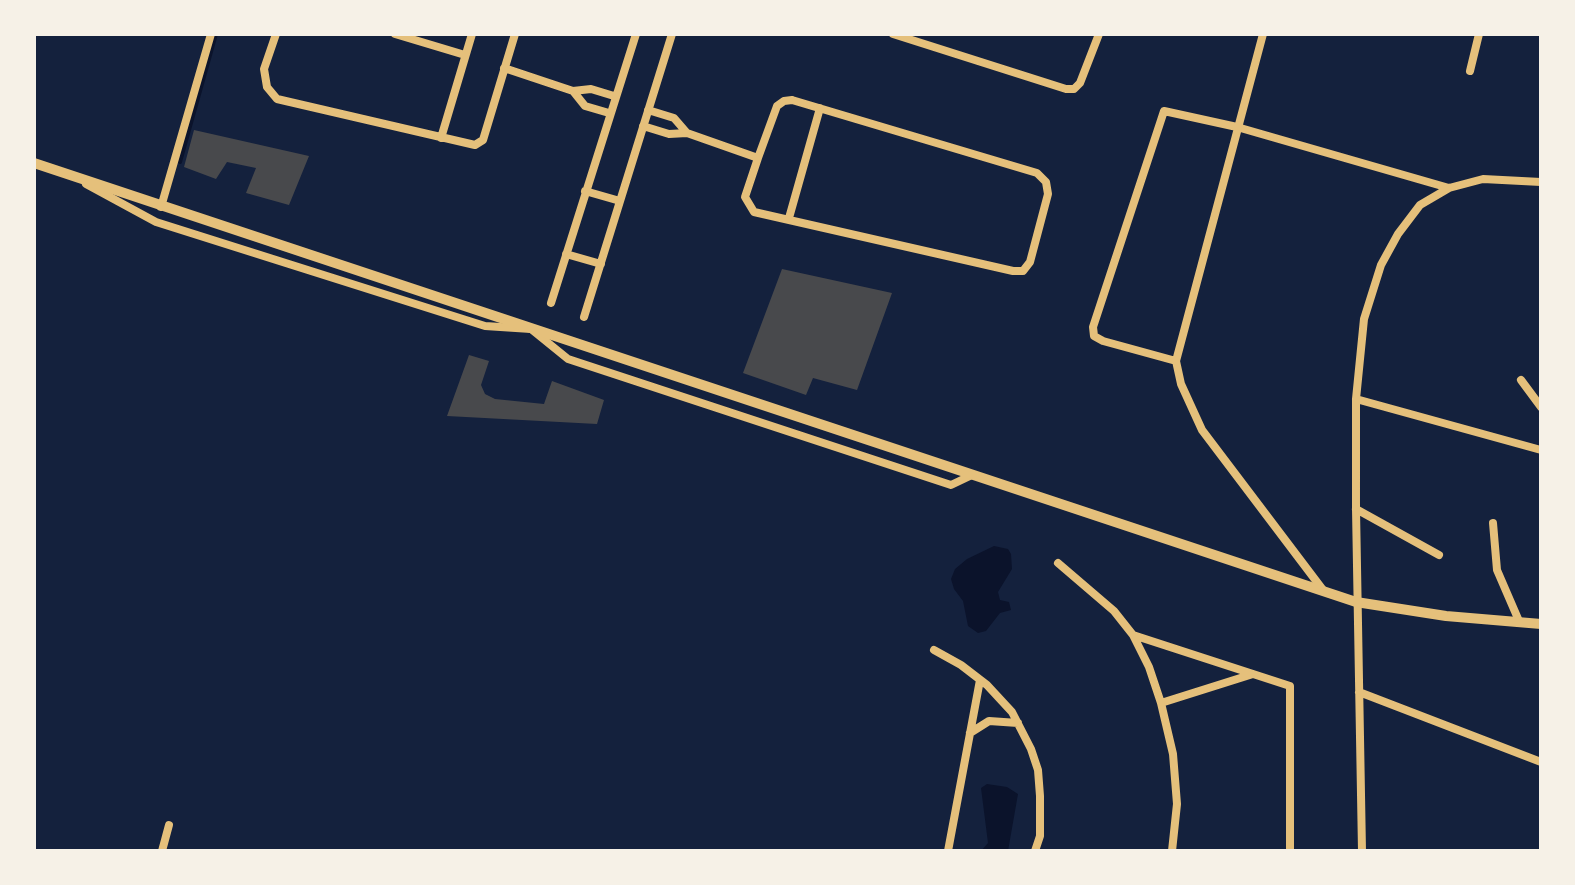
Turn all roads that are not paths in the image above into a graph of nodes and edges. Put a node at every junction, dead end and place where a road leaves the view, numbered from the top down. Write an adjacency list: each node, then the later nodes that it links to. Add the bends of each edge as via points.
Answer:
1 (211, 34): 31 (street)
2 (276, 34): 23 (street, via 264,69 267,87 277,99)
3 (395, 34): 12 (street)
4 (472, 34): 12 (street)
5 (515, 34): 13 (street)
6 (636, 34): 16 (street)
7 (672, 34): 18 (street)
8 (893, 34): 9 (street, via 1066,89 1080,83)
9 (1099, 34)
10 (1263, 34): 21 (street)
11 (1479, 34): 14 (street)
12 (465, 55): 23 (street)
13 (504, 68): 15 (street); 23 (street, via 483,140 475,145)
14 (1470, 71)
15 (573, 91): 16 (street, via 591,89); 19 (street, via 585,106)
16 (614, 96): 19 (street)
17 (820, 108): 24 (street, via 792,100 777,106); 32 (street); 32 (street, via 1037,173 1048,194 1030,262 1023,271 1013,271)
18 (648, 110): 20 (street); 22 (street, via 674,118)
19 (609, 113): 29 (street)
20 (643, 126): 22 (street); 30 (street)
21 (1237, 127): 28 (street); 38 (street); 38 (street, via 1164,111 1093,327 1094,336 1103,341)
22 (687, 133): 24 (street)
23 (441, 138)
24 (758, 158): 32 (street, via 747,204 754,212)
25 (34, 163): 26 (street)
26 (71, 176): 31 (street); 37 (street, via 156,222 485,326)
27 (1541, 182): 28 (street, via 1483,179)
28 (1449, 188): 40 (street, via 1420,205 1381,265 1364,319)
29 (585, 191): 30 (street); 33 (street)
30 (620, 201): 34 (street)
31 (161, 207): 37 (street)
32 (789, 218)
33 (566, 254): 34 (street); 35 (street)
34 (601, 264): 36 (street)
35 (551, 303)
36 (584, 317)
37 (531, 329): 43 (street); 43 (street, via 582,364 951,485)
38 (1176, 361): 48 (street, via 1202,430)
39 (1521, 380): 41 (street)
40 (1356, 399): 42 (street); 44 (street)
41 (1541, 407)
42 (1541, 450)
43 (972, 475): 48 (street)
44 (1356, 509): 46 (street); 49 (street)
45 (1493, 523): 50 (street, via 1497,570)
46 (1439, 555)
47 (1058, 563): 52 (street, via 1114,611)
48 (1323, 590): 49 (street)
49 (1356, 602): 50 (street); 56 (street)
50 (1519, 621): 51 (street)
51 (1541, 624)
52 (1133, 635): 54 (street); 57 (street)
53 (934, 650): 55 (street)
54 (1254, 674): 57 (street); 66 (street, via 1290,686)
55 (980, 680): 58 (street); 59 (street)
56 (1359, 692): 60 (street); 67 (street)
57 (1161, 703): 65 (street, via 1177,804)
58 (1018, 723): 59 (street, via 989,721); 64 (street, via 1038,770 1040,836)
59 (970, 733): 63 (street)
60 (1541, 762)
61 (169, 825): 62 (street)
62 (162, 851)
63 (948, 851)
64 (1035, 851)
65 (1172, 851)
66 (1290, 851)
67 (1362, 851)

